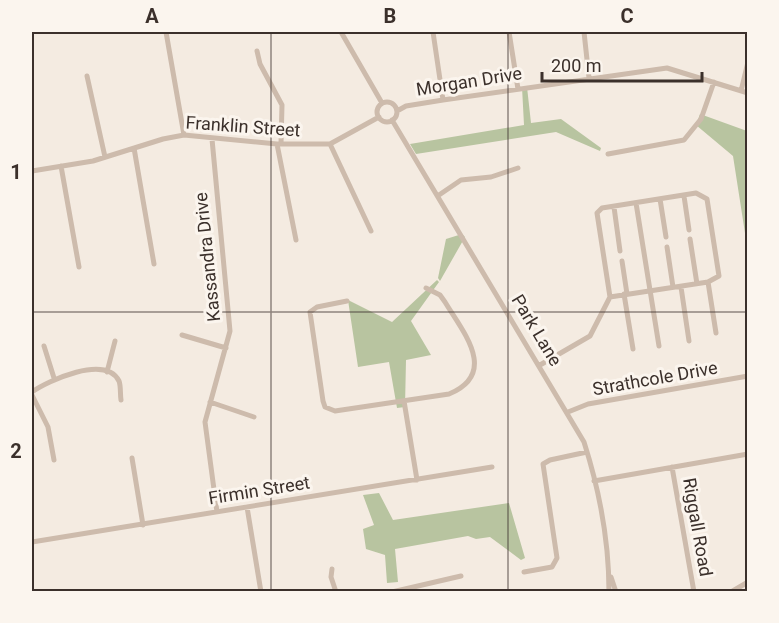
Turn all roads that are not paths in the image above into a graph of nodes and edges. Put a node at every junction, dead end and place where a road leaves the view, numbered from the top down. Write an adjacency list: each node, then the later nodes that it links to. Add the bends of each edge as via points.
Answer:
1 (165, 32): 20 (street)
2 (341, 32): 14 (street)
3 (433, 32): 13 (street)
4 (509, 32): 11 (street)
5 (584, 32): 9 (street)
6 (256, 51): 22 (street, via 282,105)
7 (747, 62): 12 (street)
8 (87, 76): 26 (street)
9 (589, 78): 10 (street, Morgan Drive, via 667,68); 11 (street, Morgan Drive)
10 (714, 82): 12 (street, Morgan Drive); 25 (street, via 701,119 684,140)
11 (518, 89): 13 (street, Morgan Drive)
12 (744, 92)
13 (443, 100): 16 (street, Morgan Drive)
14 (382, 103): 15 (street); 18 (street)
15 (392, 103): 16 (street, Morgan Drive); 17 (street)
16 (406, 106): 17 (street, Morgan Drive)
17 (397, 111): 19 (street)
18 (379, 117): 19 (street); 23 (street, Franklin Street)
19 (392, 120): 30 (street, Park Lane)
20 (184, 135): 21 (street, Franklin Street); 24 (street, Franklin Street)
21 (212, 139): 22 (street, Franklin Street); 60 (street, Kassandra Drive, via 230,331)
22 (279, 144): 23 (street, Franklin Street); 39 (street)
23 (330, 144): 36 (street)
24 (134, 148): 26 (street, Franklin Street); 43 (street)
25 (608, 154)
26 (105, 157): 27 (street, Franklin Street)
27 (61, 166): 29 (street, Franklin Street); 44 (street)
28 (518, 168): 30 (street, via 491,177 461,180)
29 (32, 171)
30 (439, 195): 62 (street, Park Lane)
31 (684, 196): 32 (street); 35 (street); 45 (street, via 696,193 707,199 719,276)
32 (660, 200): 33 (street); 37 (street)
33 (636, 203): 34 (street); 50 (street)
34 (614, 207): 41 (street); 52 (street, via 602,208 597,213)
35 (689, 230)
36 (371, 231)
37 (666, 237)
38 (690, 239): 46 (street)
39 (296, 240)
40 (667, 247): 47 (street)
41 (620, 251)
42 (622, 261): 51 (street)
43 (154, 264)
44 (79, 267)
45 (708, 282): 46 (street); 54 (street)
46 (697, 284): 48 (street)
47 (674, 287): 48 (street); 50 (street)
48 (681, 287): 57 (street)
49 (426, 288): 68 (street, via 445,302 474,350 474,367 457,390)
50 (649, 290): 51 (street); 59 (street)
51 (626, 294): 52 (street); 61 (street)
52 (610, 297): 62 (street, via 590,336)
53 (347, 301): 68 (street, via 310,312 325,407 342,411)
54 (716, 333)
55 (182, 335): 60 (street)
56 (115, 341): 63 (street)
57 (689, 341)
58 (44, 346): 65 (street)
59 (659, 346)
60 (226, 348): 69 (street, Kassandra Drive)
61 (633, 349)
62 (540, 365): 70 (street, Park Lane)
63 (107, 372): 65 (street, via 94,370); 67 (street, via 119,382)
64 (747, 376): 70 (street, Strathcole Drive, via 588,404)
65 (54, 378): 66 (street)
66 (32, 394): 75 (street, via 48,427)
67 (121, 400)
68 (404, 401): 78 (street)
69 (210, 402): 71 (street); 81 (street, Kassandra Drive, via 205,422)
70 (568, 412): 72 (street, Park Lane)
71 (254, 417)
72 (587, 452): 79 (street, Park Lane); 85 (street, via 543,464 557,565)
73 (747, 454): 77 (street)
74 (132, 458): 82 (street)
75 (54, 460)
76 (492, 467): 78 (street, Firmin Street)
77 (672, 467): 79 (street); 95 (street, Riggall Road)
78 (417, 480): 80 (street, Firmin Street)
79 (594, 481): 86 (street, Park Lane)
80 (247, 507): 81 (street, Firmin Street); 89 (street)
81 (217, 512): 82 (street, Firmin Street)
82 (143, 525): 83 (street, Firmin Street)
83 (32, 542)
84 (333, 568): 90 (street, via 331,577)
85 (524, 572)
86 (609, 572): 93 (street, Park Lane); 94 (street, Park Lane)
87 (461, 576): 92 (street)
88 (747, 582): 96 (street)
89 (261, 591)
90 (336, 591)
91 (371, 591): 92 (street)
92 (391, 591)
93 (609, 591)
94 (616, 591)
95 (694, 591)
96 (731, 591)

